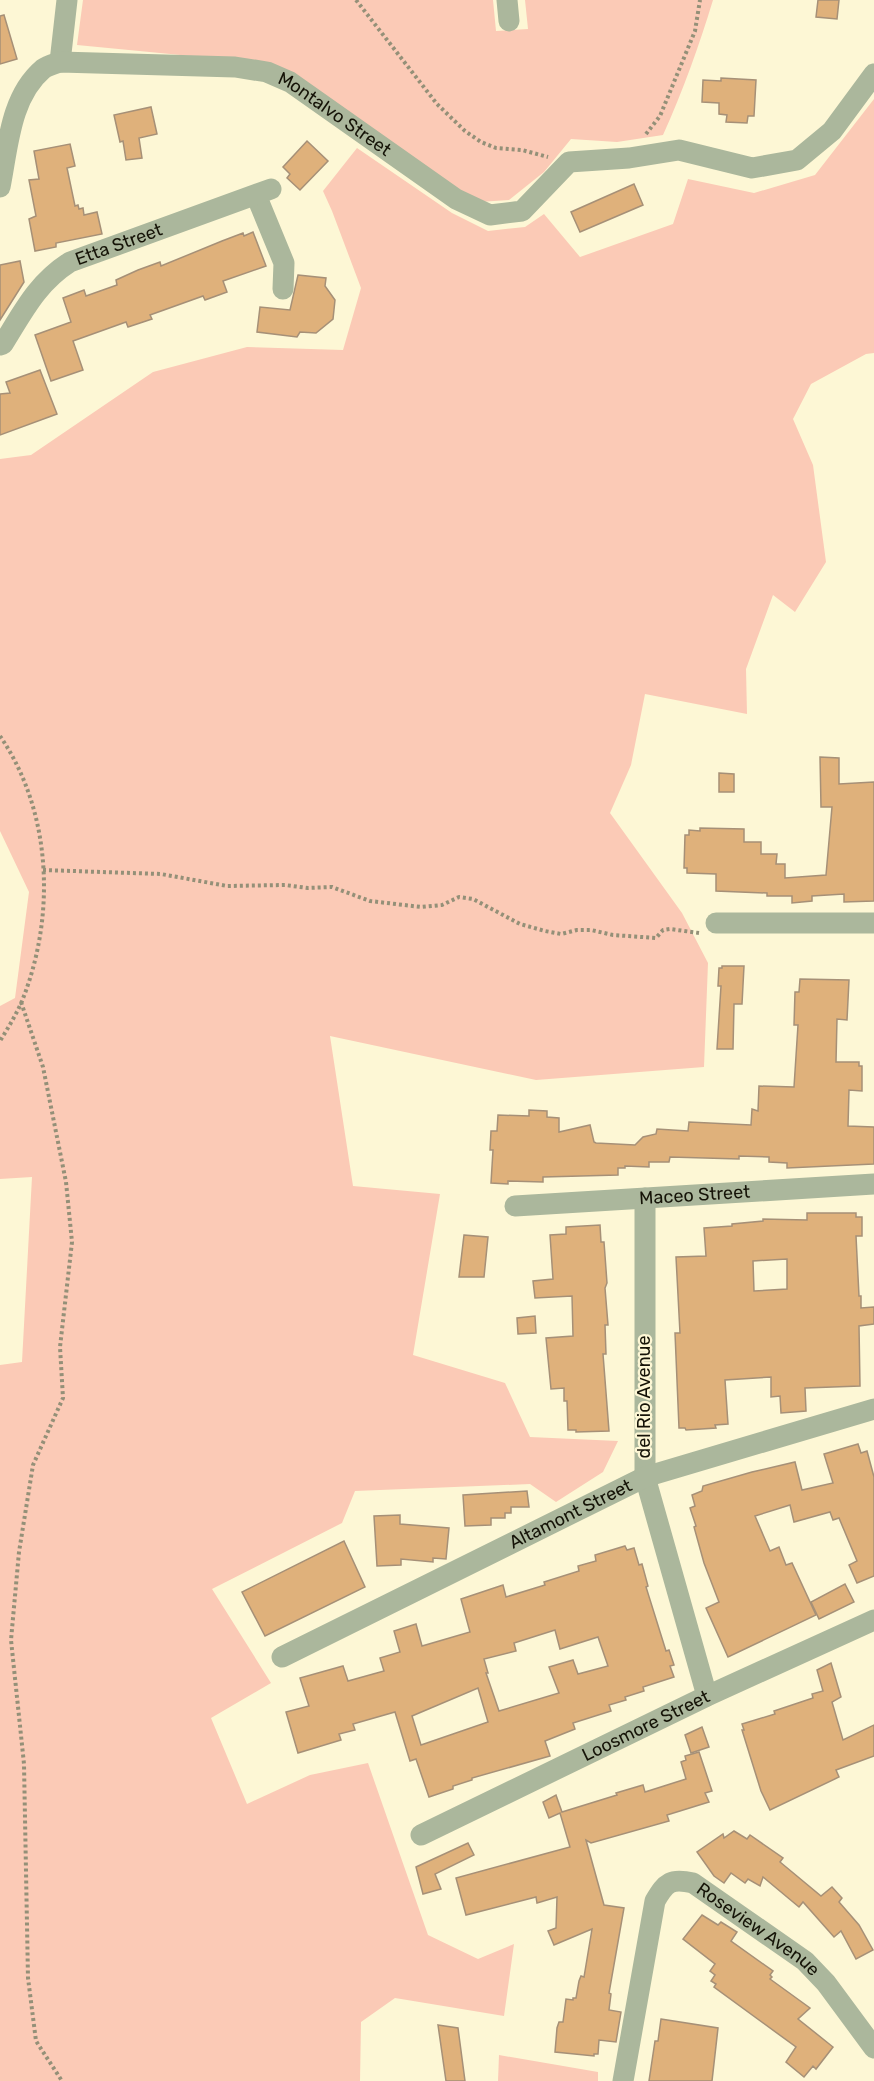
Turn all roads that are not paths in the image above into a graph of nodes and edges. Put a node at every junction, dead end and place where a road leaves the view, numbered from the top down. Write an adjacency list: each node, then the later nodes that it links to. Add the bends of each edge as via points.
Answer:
1 (67, 0): 2 (street)
2 (60, 62): 3 (street, Montalvo Street, via 235,67 267,72 290,82 456,199 490,215 522,211 569,162 679,150 752,168 797,160 832,131); 4 (street, via 44,68 17,106)
3 (874, 74)
4 (0, 186)
5 (283, 289): 6 (street, Etta Street, via 284,262 264,192 70,262 40,286)
6 (0, 345)
7 (716, 923): 8 (street)
8 (874, 923)
9 (874, 1184): 10 (street, Maceo Street)
10 (645, 1198): 11 (street, Maceo Street); 13 (street, del Rio Avenue)
11 (515, 1206)
12 (874, 1409): 13 (street, Altamont Street)
13 (645, 1477): 15 (street, Altamont Street); 16 (street, del Rio Avenue)
14 (874, 1620): 16 (street, Loosmore Street)
15 (282, 1657)
16 (707, 1696): 17 (street, Loosmore Street)
17 (422, 1835)
18 (874, 2048): 19 (street, Roseview Avenue, via 806,1961 693,1883 678,1880 664,1886 655,1901)
19 (623, 2081)

